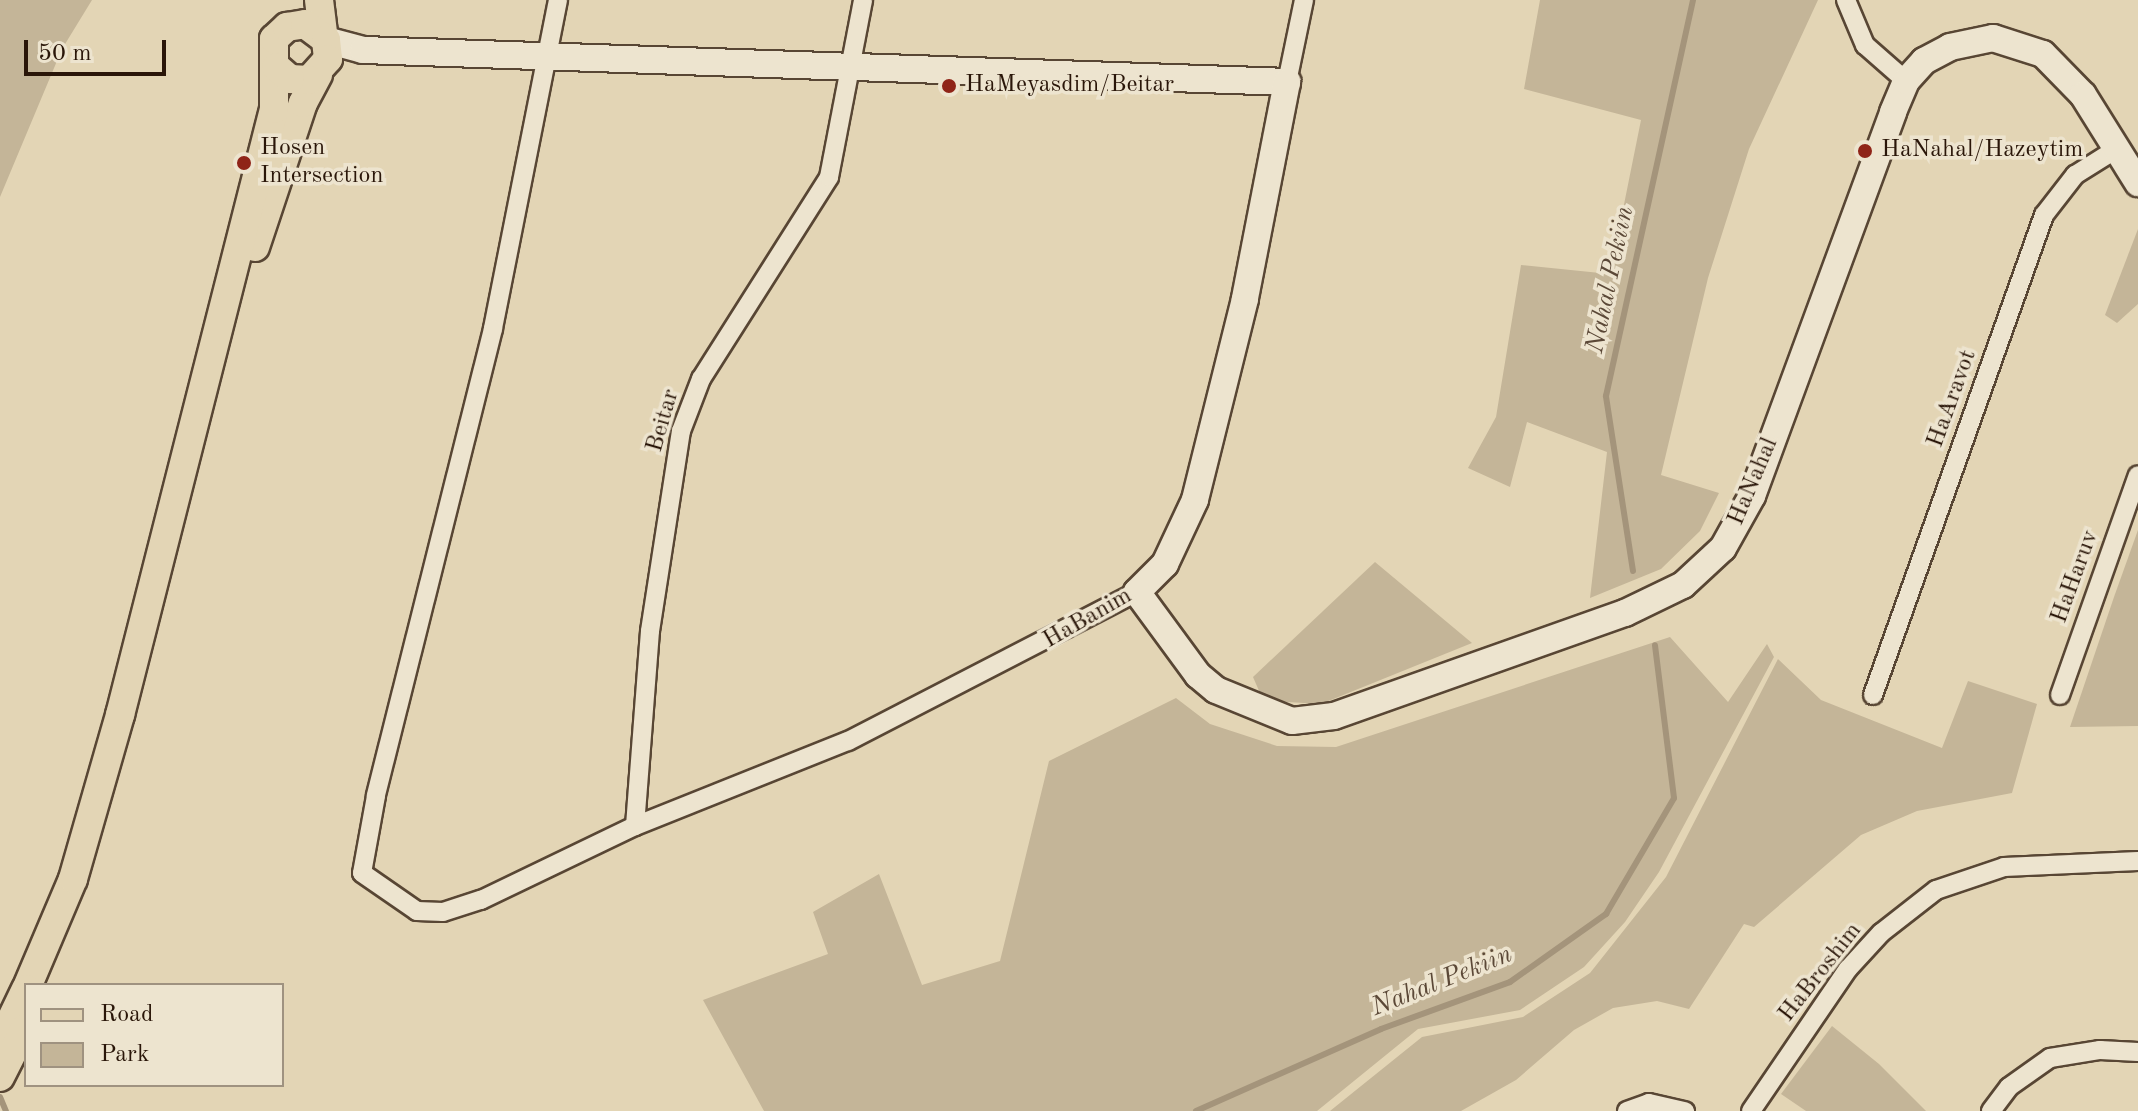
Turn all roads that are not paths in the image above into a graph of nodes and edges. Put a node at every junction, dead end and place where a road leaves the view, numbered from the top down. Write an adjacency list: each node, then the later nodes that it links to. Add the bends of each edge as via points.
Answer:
1 (300, 0): 7 (main road)
2 (319, 0): 8 (main road)
3 (558, 0): 9 (street)
4 (863, 0): 11 (street, Beitar)
5 (1304, 0): 13 (street)
6 (1846, 0): 12 (street, via 1865,45)
7 (287, 27): 8 (main road, via 305,24); 10 (main road, via 272,49)
8 (323, 55): 9 (street, via 363,50); 10 (main road, via 300,81); 23 (main road, via 235,309 118,791)
9 (547, 56): 11 (street); 20 (street, HaBanim, via 493,329 380,781 362,873 417,911 443,912)
10 (276, 67): 22 (main road, via 274,109 108,759 73,879)
11 (853, 67): 13 (street); 20 (street, Beitar, via 829,177 701,379 681,431 650,631)
12 (1906, 81): 14 (street, HaNahal, via 1924,61 1950,47 1993,38 2021,43 2064,71); 17 (street, HaNahal, via 1752,496 1723,548 1683,585 1625,613 1311,721 1263,713 1216,690 1198,675)
13 (1287, 82): 17 (street, HaBanim, via 1245,299 1195,500 1172,553)
14 (2118, 148): 15 (street, HaNahal); 18 (street, HaAravot, via 2075,175 2044,215)
15 (2138, 183)
16 (2138, 475): 19 (street, HaHaruv)
17 (1137, 592): 20 (street, HaBanim, via 848,741)
18 (1873, 695)
19 (2060, 695)
20 (635, 826)
21 (2138, 861): 31 (street, HaBroshim, via 2004,867 1936,890 1881,933 1848,969)
22 (29, 983)
23 (46, 983)
24 (24, 993): 26 (main road)
25 (24, 1029): 28 (main road)
26 (0, 1043)
27 (2138, 1052): 32 (street, via 2100,1050 2050,1058 2009,1087)
28 (0, 1077)
29 (1627, 1111): 30 (street, via 1649,1103)
30 (1685, 1111)
31 (1751, 1111)
32 (1991, 1111)

